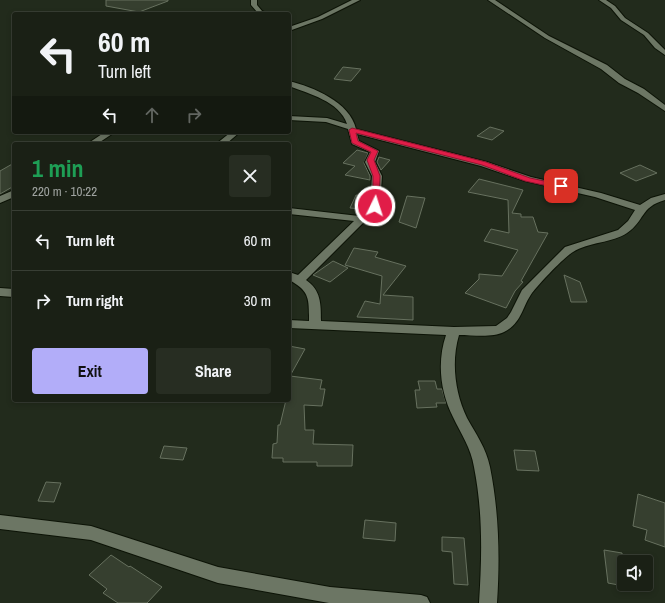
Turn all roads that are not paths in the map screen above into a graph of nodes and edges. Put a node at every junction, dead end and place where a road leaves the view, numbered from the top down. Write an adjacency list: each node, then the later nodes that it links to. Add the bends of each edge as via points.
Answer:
1 (254, 0): 5 (street, via 254,5)
2 (357, 0): 6 (street, via 320,18)
3 (491, 0): 9 (street, via 547,37 604,67)
4 (602, 0): 7 (street, via 613,7 623,19 646,34)
5 (260, 12)
6 (291, 27)
7 (665, 53)
8 (291, 84): 11 (street, via 328,99 347,115)
9 (665, 109)
10 (291, 118): 11 (street, via 327,120)
11 (352, 129): 19 (street); 21 (street, via 355,142 375,151 370,160 376,176 376,203)
12 (107, 134): 14 (street)
13 (233, 134): 15 (street)
14 (94, 142)
15 (223, 142)
16 (12, 194): 18 (street)
17 (665, 197): 19 (street, via 652,200)
18 (0, 200)
19 (640, 208): 27 (street, via 626,229 573,246 566,252 526,294 511,321 500,329)
20 (291, 211): 21 (street)
21 (362, 219): 22 (street)
22 (294, 278): 26 (street, via 314,293)
23 (0, 292): 24 (street)
24 (12, 293)
25 (291, 324): 26 (street)
26 (315, 324): 27 (street)
27 (454, 331): 30 (street, via 448,349 449,378 457,411 476,447 484,472 488,505)
28 (0, 522): 29 (street, via 91,533 218,575 330,595)
29 (421, 603)
30 (488, 603)

